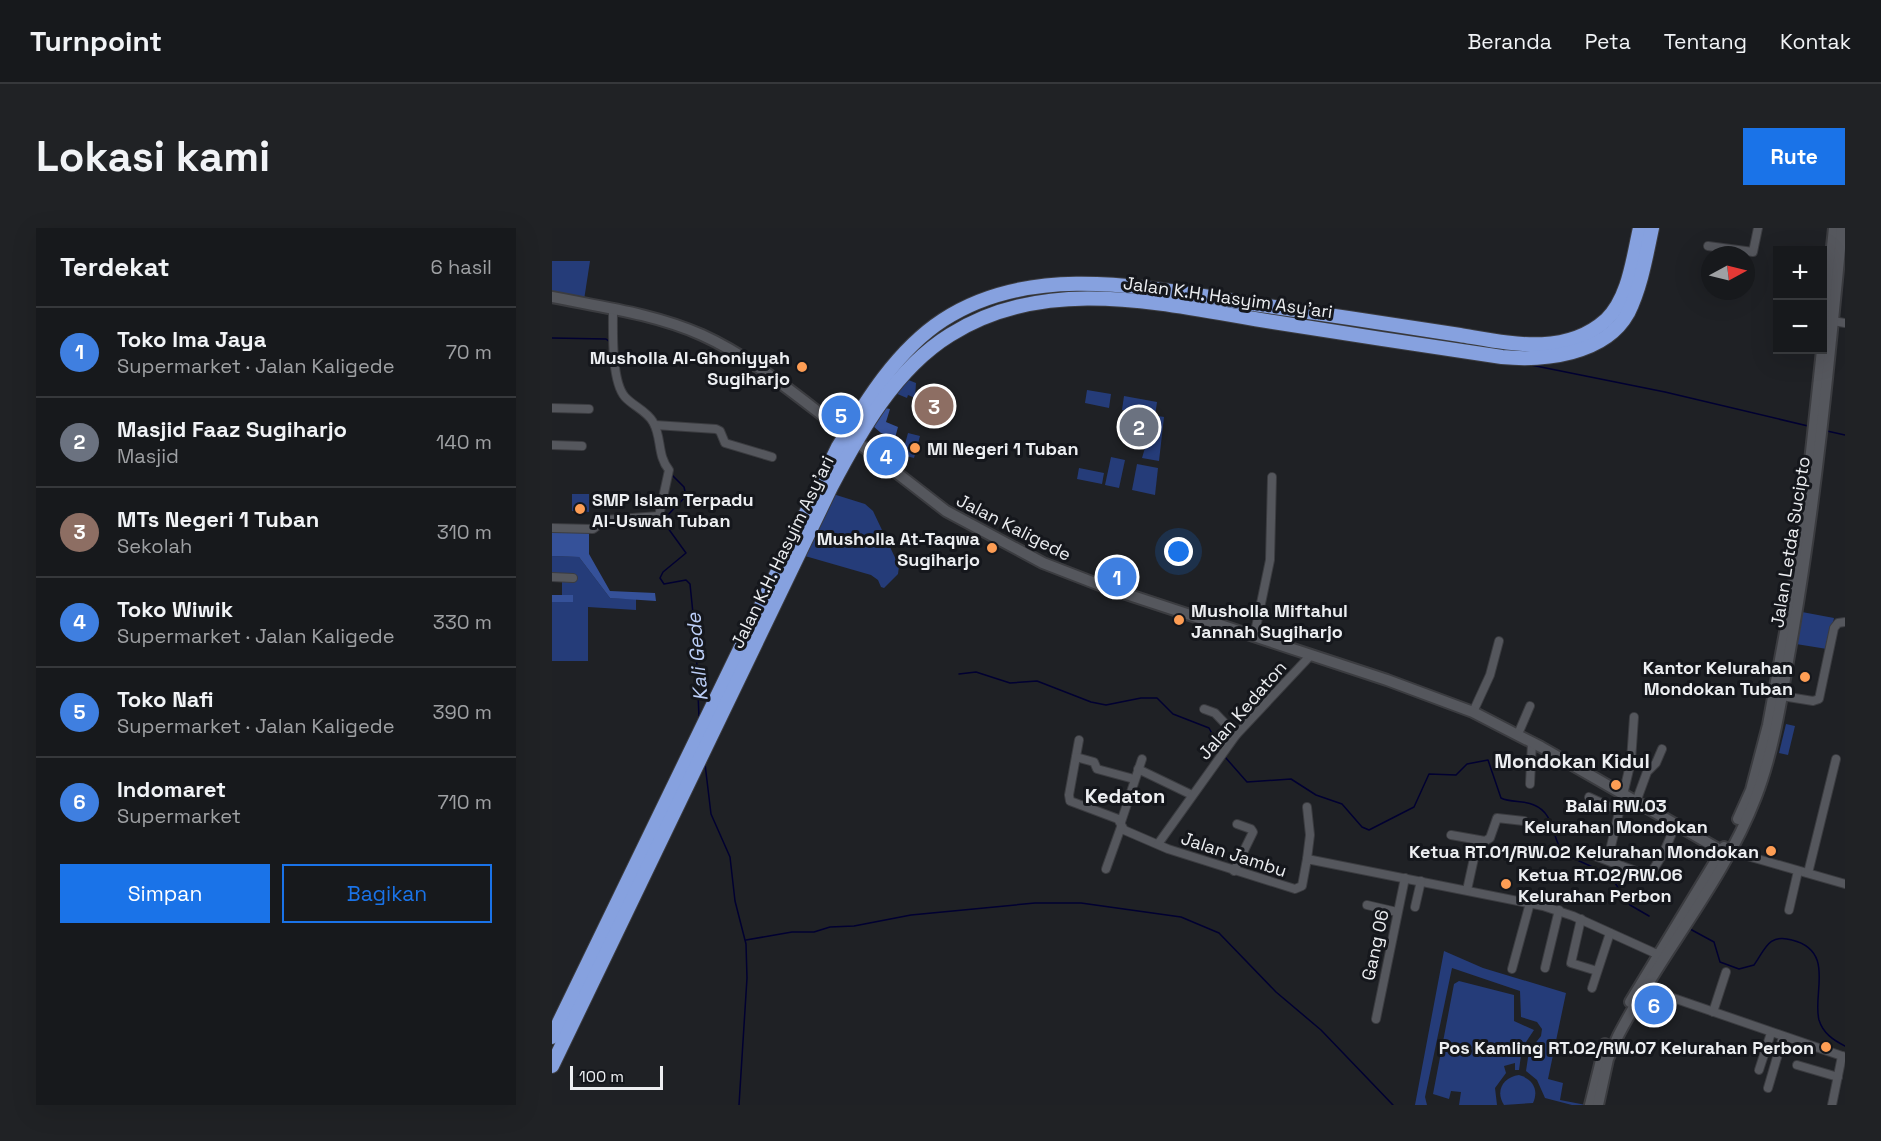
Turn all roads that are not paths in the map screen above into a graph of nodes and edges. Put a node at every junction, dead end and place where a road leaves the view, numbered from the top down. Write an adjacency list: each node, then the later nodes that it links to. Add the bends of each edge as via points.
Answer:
1 (1640, 228): 16 (highway, Jalan K.H. Hasyim Asy'ari, via 1617,305 1603,323)
2 (1652, 228): 16 (highway, Jalan K.H. Hasyim Asy'ari, via 1637,291 1626,317 1606,336)
3 (1758, 228): 6 (street)
4 (1834, 228): 10 (main road)
5 (1842, 228): 13 (main road, Jalan Letda Sucipto)
6 (1754, 246)
7 (1136, 287): 9 (highway, Jalan K.H. Hasyim Asy'ari); 12 (highway, via 1146,295 1215,307 1215,311); 22 (highway, Jalan K.H. Hasyim Asy'ari, via 1094,283 1046,286 997,296 958,312 931,329 898,360)
8 (552, 297): 11 (main road, Jalan Kaligede)
9 (1228, 300): 15 (highway, via 1221,303 1222,307 1294,319); 16 (highway, Jalan K.H. Hasyim Asy'ari, via 1518,344)
10 (1826, 300)
11 (613, 309): 21 (street, via 613,345 620,388); 22 (main road, Jalan Kaligede, via 670,323 713,341 755,366)
12 (1207, 312): 15 (highway, Jalan K.H. Hasyim Asy'ari); 22 (highway, Jalan K.H. Hasyim Asy'ari, via 1092,297 1039,302 988,316 950,334 925,353)
13 (1833, 321): 14 (street); 18 (main road, Jalan Letda Sucipto)
14 (1845, 323)
15 (1306, 327): 16 (highway, Jalan K.H. Hasyim Asy'ari, via 1519,359 1547,358)
16 (1576, 344)
17 (1822, 354): 18 (main road, Jalan Letda Sucipto)
18 (1823, 380): 34 (main road, Jalan Letda Sucipto, via 1810,503)
19 (552, 408): 20 (street)
20 (589, 409)
21 (655, 425): 25 (street, via 716,429 725,443); 28 (street, via 668,473 657,518 605,520 593,529)
22 (851, 438): 27 (highway, Jalan K.H. Hasyim Asy'ari); 29 (highway, Jalan K.H. Hasyim Asy'ari, via 822,476); 33 (main road, Jalan Kaligede, via 946,511 1014,550 1062,572)
23 (552, 444): 24 (street)
24 (582, 446)
25 (772, 458)
26 (1272, 477): 33 (street, via 1270,560)
27 (824, 502): 29 (highway, via 814,510 785,573 780,572); 96 (highway, Jalan K.H. Hasyim Asy'ari)
28 (552, 528)
29 (781, 567): 100 (highway, Jalan K.H. Hasyim Asy'ari)
30 (552, 577): 31 (street)
31 (573, 578)
32 (1845, 622): 37 (street, via 1834,628 1820,698 1813,701)
33 (1254, 637): 36 (main road, Jalan Kaligede)
34 (1788, 638): 37 (main road, Jalan Letda Sucipto); 57 (main road, Jalan Letda Sucipto)
35 (1499, 641): 40 (street, via 1490,675)
36 (1310, 656): 40 (main road, Jalan Kaligede); 43 (street, Jalan Kedaton)
37 (1782, 696): 57 (main road, Jalan Letda Sucipto, via 1768,755)
38 (1530, 706): 42 (street)
39 (1204, 709): 43 (street, via 1215,713)
40 (1473, 712): 42 (main road, Jalan Kaligede)
41 (1634, 717): 53 (street, via 1631,761)
42 (1518, 734): 45 (main road, Jalan Kaligede)
43 (1236, 735): 54 (street, Jalan Kedaton)
44 (1079, 740): 47 (street)
45 (1532, 742): 52 (street); 53 (main road, Jalan Kaligede)
46 (1662, 748): 56 (street, via 1647,772)
47 (1076, 757): 51 (street, via 1094,762 1097,769); 63 (street, Jalan Jambu, via 1070,801)
48 (1142, 759): 50 (street)
49 (1836, 759): 74 (street)
50 (1138, 769): 51 (street); 54 (street)
51 (1134, 780): 63 (street)
52 (1530, 784)
53 (1623, 794): 56 (main road, Jalan Kaligede); 59 (street)
54 (1192, 795): 66 (street, Jalan Kedaton)
55 (1589, 797): 59 (street)
56 (1636, 802): 62 (main road, Jalan Kaligede)
57 (1748, 806): 67 (main road, Jalan Letda Sucipto)
58 (1307, 807): 69 (street)
59 (1619, 811): 70 (street)
60 (1524, 821): 65 (street, via 1497,818 1489,839)
61 (1237, 824): 72 (street, via 1253,832)
62 (1676, 824): 67 (main road, Jalan Kaligede); 70 (street, via 1665,851 1648,876)
63 (1121, 825): 66 (street, Jalan Jambu); 71 (street)
64 (1451, 835): 65 (street)
65 (1478, 840): 78 (street)
66 (1158, 844): 72 (street, Jalan Jambu)
67 (1726, 851): 73 (street); 82 (main road, Jalan Letda Sucipto)
68 (1595, 856): 70 (street)
69 (1307, 859): 72 (street, Jalan Jambu, via 1298,890); 75 (street, Jalan Jambu)
70 (1608, 859)
71 (1106, 869)
72 (1234, 871)
73 (1798, 871): 74 (street); 84 (street)
74 (1808, 873): 77 (street)
75 (1405, 878): 76 (street, Jalan Jambu); 85 (street, Gang 06)
76 (1421, 881): 78 (street, Jalan Jambu); 81 (street)
77 (1845, 884)
78 (1467, 890): 79 (street, Jalan Jambu)
79 (1530, 903): 83 (street, Jalan Jambu); 89 (street)
80 (1367, 904): 85 (street)
81 (1415, 907)
82 (1692, 909): 88 (main road, Jalan Letda Sucipto); 94 (main road, Jalan Letda Sucipto)
83 (1559, 910): 86 (street, Jalan Jambu); 90 (street)
84 (1789, 910)
85 (1397, 912): 97 (street, Gang 06)
86 (1581, 919): 87 (street, Jalan Jambu); 91 (street, via 1571,962)
87 (1610, 933): 88 (street, Jalan Jambu); 91 (street)
88 (1659, 955): 94 (main road, Jalan Letda Sucipto)
89 (1512, 969)
90 (1545, 969)
91 (1597, 971): 93 (street)
92 (1726, 972): 95 (street)
93 (1592, 988)
94 (1643, 990): 95 (street); 108 (main road, Jalan Letda Sucipto, via 1604,1049); 109 (main road, Jalan Letda Sucipto, via 1611,1050)
95 (1713, 1012): 98 (street)
96 (575, 1019): 101 (highway, via 571,1013); 104 (highway, Jalan K.H. Hasyim Asy'ari)
97 (1376, 1019)
98 (1771, 1032): 99 (street); 105 (street)
99 (1783, 1036): 102 (street); 107 (street)
100 (552, 1037)
101 (552, 1052)
102 (1844, 1057): 106 (street)
103 (1797, 1065): 106 (street)
104 (552, 1066)
105 (1759, 1070)
106 (1838, 1077): 110 (street)
107 (1768, 1088)
108 (1590, 1105)
109 (1598, 1105)
110 (1832, 1105)

